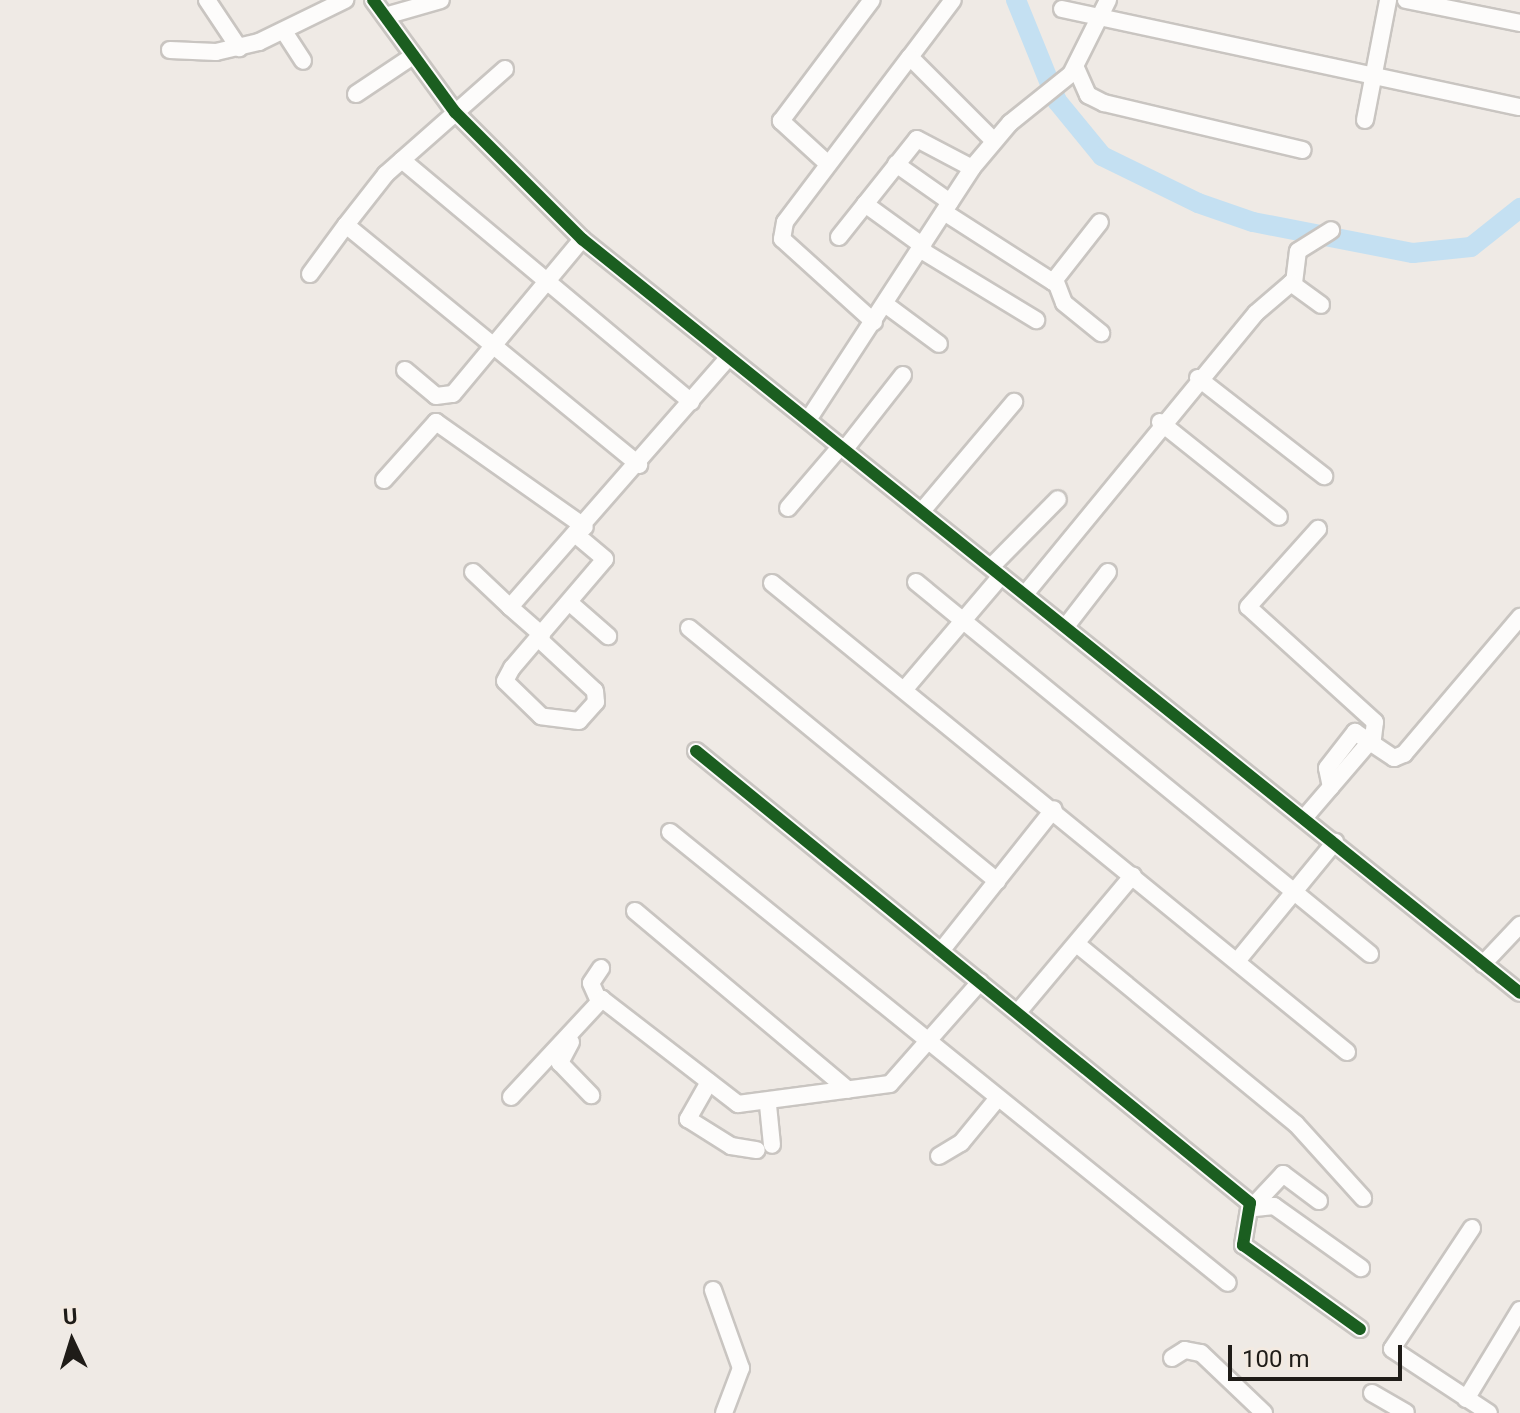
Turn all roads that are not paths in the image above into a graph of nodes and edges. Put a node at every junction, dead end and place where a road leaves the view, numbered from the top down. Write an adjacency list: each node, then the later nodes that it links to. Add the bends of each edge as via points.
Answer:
1 (207, 0): 15 (street)
2 (345, 0): 14 (street)
3 (373, 0): 11 (street)
4 (441, 0): 11 (street)
5 (872, 0): 30 (street, via 781,121)
6 (953, 0): 18 (street)
7 (1108, 0): 12 (street)
8 (1388, 0): 22 (street)
9 (1406, 0): 13 (street)
10 (1062, 9): 12 (street)
11 (385, 16): 17 (street)
12 (1102, 22): 21 (street); 22 (street)
13 (1520, 23)
14 (285, 33): 15 (street); 19 (street)
15 (239, 48): 16 (street)
16 (170, 50)
17 (413, 56): 23 (street); 25 (street)
18 (910, 57): 27 (street); 30 (street)
19 (303, 61)
20 (505, 69): 25 (street)
21 (1073, 71): 27 (street); 28 (street, via 1088,95 1104,103)
22 (1374, 76): 24 (street); 26 (street)
23 (356, 94)
24 (1520, 107)
25 (455, 112): 29 (street); 39 (street)
26 (1365, 120)
27 (993, 140): 32 (street)
28 (1303, 150)
29 (402, 160): 36 (street); 43 (street)
30 (828, 164): 48 (street, via 781,236)
31 (896, 164): 32 (street, via 922,138); 33 (street); 34 (street)
32 (972, 168): 34 (street)
33 (865, 204): 38 (street); 40 (street)
34 (947, 207): 40 (street); 42 (street)
35 (1100, 222): 42 (street)
36 (346, 225): 41 (street); 51 (street)
37 (1331, 230): 44 (street, via 1298,251)
38 (839, 237)
39 (582, 239): 43 (street); 52 (street)
40 (922, 248): 45 (street); 47 (street)
41 (310, 274)
42 (1056, 282): 49 (street, via 1064,303)
43 (547, 283): 51 (street); 56 (street)
44 (1294, 283): 46 (street); 55 (street)
45 (885, 304): 48 (street); 50 (street)
46 (1321, 305)
47 (1036, 320)
48 (874, 322): 58 (street)
49 (1101, 333)
50 (939, 344)
51 (494, 346): 53 (street, via 446,398); 61 (street)
52 (726, 360): 56 (street); 58 (street)
53 (405, 370)
54 (903, 375): 60 (street)
55 (1198, 378): 59 (street); 62 (street)
56 (691, 402): 61 (street)
57 (1014, 402): 66 (street)
58 (808, 420): 60 (street)
59 (1160, 422): 67 (street); 75 (street)
60 (843, 448): 65 (street); 66 (street)
61 (639, 465): 69 (street)
62 (1324, 476)
63 (384, 480): 69 (street, via 436,422)
64 (1058, 499): 70 (street)
65 (788, 508)
66 (922, 511): 70 (street)
67 (1279, 517)
68 (1318, 529): 85 (street, via 1248,607 1375,722)
69 (581, 531): 76 (street, via 605,559); 77 (street)
70 (996, 571): 75 (street); 79 (street)
71 (473, 572): 77 (street)
72 (1108, 572): 80 (street)
73 (916, 582): 79 (street)
74 (772, 583): 84 (street)
75 (1026, 593): 80 (street)
76 (569, 602): 82 (street); 83 (street)
77 (510, 607): 83 (street)
78 (1520, 617): 85 (street, via 1404,754 1394,758)
79 (964, 621): 84 (street); 93 (street)
80 (1067, 625): 88 (street)
81 (689, 628): 92 (street)
82 (608, 636)
83 (540, 637): 83 (street, via 506,685 541,716 579,721 596,702 595,691)
84 (904, 690): 87 (street)
85 (1373, 738): 88 (street, via 1355,732 1327,768 1331,787)
86 (696, 751): 97 (street)
87 (1054, 809): 91 (street); 92 (street)
88 (1305, 817): 90 (street)
89 (670, 832): 106 (street)
90 (1335, 842): 93 (street); 100 (street)
91 (1133, 875): 96 (street); 99 (street)
92 (997, 881): 97 (street)
93 (1294, 889): 98 (street); 99 (street)
94 (635, 911): 109 (street)
95 (1520, 925): 100 (street)
96 (1078, 945): 105 (street); 115 (street, via 1296,1124)
97 (941, 951): 102 (street)
98 (1370, 954)
99 (1238, 960): 107 (street)
100 (1483, 964): 103 (street)
101 (601, 968): 104 (street, via 591,983)
102 (980, 982): 105 (street); 106 (street)
103 (1520, 993)
104 (602, 1000): 108 (street); 110 (street, via 559,1057); 111 (street)
105 (1019, 1011): 117 (street)
106 (930, 1043): 109 (street, via 890,1084); 112 (street)
107 (1347, 1052)
108 (709, 1082): 113 (street, via 738,1104); 113 (street, via 688,1119 731,1146 764,1148)
109 (848, 1090): 113 (street)
110 (591, 1095)
111 (511, 1097)
112 (998, 1098): 114 (street, via 961,1143); 120 (street)
113 (768, 1105)
114 (939, 1156)
115 (1363, 1198)
116 (1319, 1201): 117 (street, via 1283,1174)
117 (1254, 1207): 119 (street, via 1278,1208); 123 (street, via 1240,1236 1243,1245)
118 (1472, 1228): 126 (street, via 1392,1349)
119 (1361, 1268)
120 (1228, 1283)
121 (713, 1290): 128 (street, via 741,1368)
122 (1520, 1310): 126 (street)
123 (1360, 1329)
124 (1172, 1358): 129 (street, via 1185,1350 1201,1353)
125 (1372, 1393): 127 (street)
126 (1466, 1399): 130 (street)
127 (1398, 1411)
128 (724, 1413)
129 (1264, 1413)
130 (1489, 1413)

